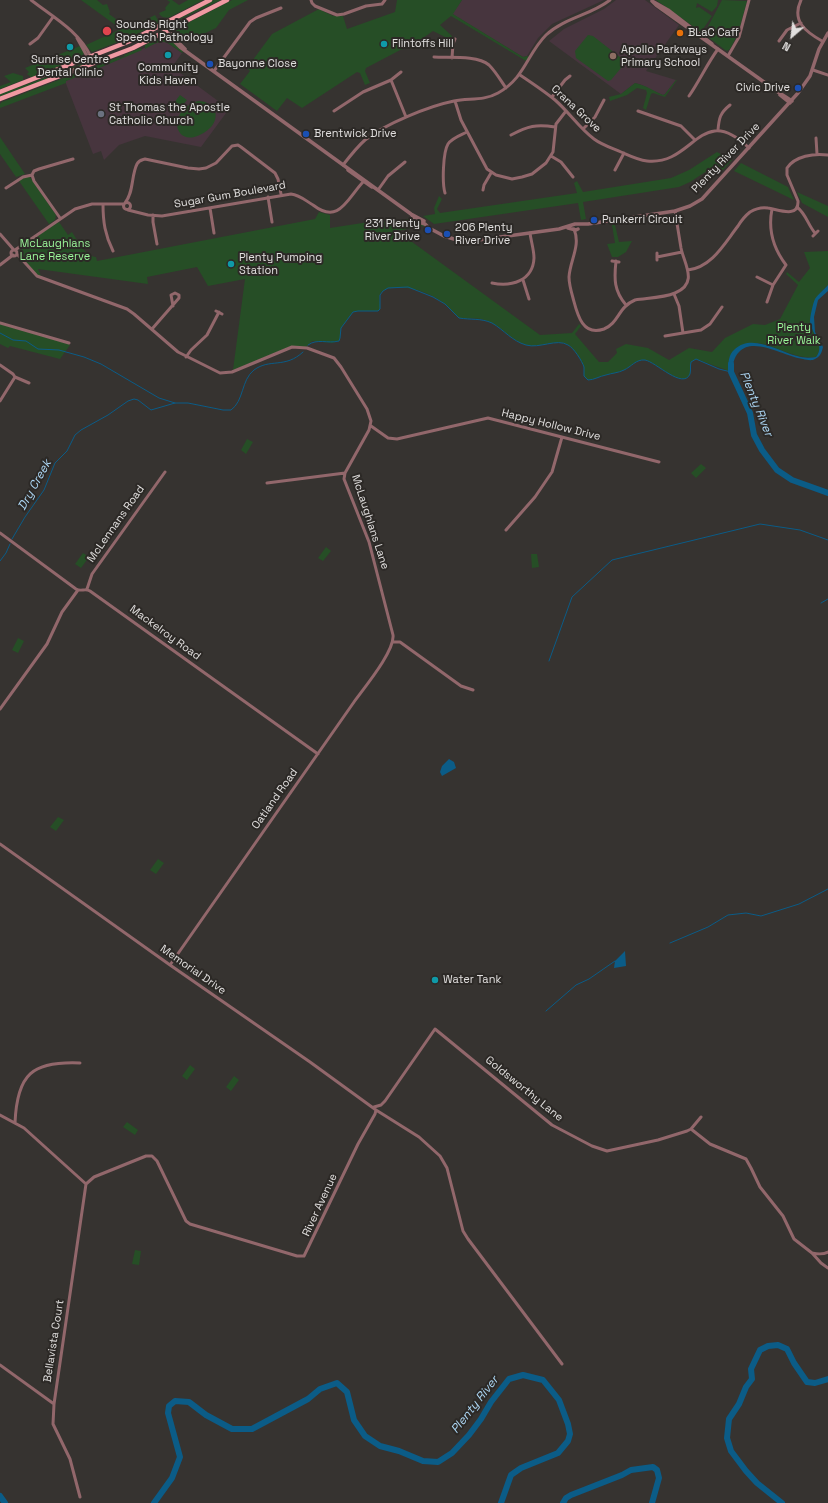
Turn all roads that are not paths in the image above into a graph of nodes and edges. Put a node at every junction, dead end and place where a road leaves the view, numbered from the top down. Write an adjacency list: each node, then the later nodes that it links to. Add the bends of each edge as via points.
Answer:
1 (31, 0): 11 (street)
2 (210, 0): 12 (main road)
3 (227, 0): 14 (main road)
4 (311, 0): 5 (street, via 315,6 339,15 366,6 382,4)
5 (385, 0)
6 (610, 0): 29 (street, via 551,31 540,43)
7 (652, 0): 20 (street)
8 (749, 0): 21 (street, via 739,37)
9 (801, 0): 13 (street, via 798,12)
10 (281, 8): 27 (street, via 250,22)
11 (53, 17): 19 (street, via 38,38); 23 (street, via 73,33)
12 (165, 23): 14 (street, Plenty River Drive); 23 (main road)
13 (801, 23): 17 (street, via 787,30); 18 (street, via 807,31)
14 (169, 30): 25 (main road); 27 (street, Plenty River Drive, via 190,54)
15 (828, 33): 18 (street, Plenty River Drive)
16 (455, 40): 24 (street)
17 (779, 41)
18 (822, 41): 26 (street, Plenty River Drive)
19 (30, 44)
20 (718, 49): 21 (street); 35 (street)
21 (728, 56): 40 (street)
22 (434, 57): 24 (street)
23 (90, 58): 25 (main road); 34 (main road)
24 (452, 58): 33 (street, via 485,63 491,67)
25 (92, 64): 37 (main road)
26 (813, 70): 31 (street); 40 (street, Plenty River Drive)
27 (214, 71): 60 (street, Plenty River Drive)
28 (401, 72): 32 (street)
29 (520, 75): 33 (street); 36 (street, Crana Grove)
30 (570, 76): 36 (street)
31 (828, 76)
32 (391, 80): 42 (street, via 363,92); 45 (street)
33 (506, 88): 39 (street, via 485,98)
34 (0, 92)
35 (689, 96)
36 (552, 97): 43 (street, Crana Grove)
37 (0, 99)
38 (604, 100): 47 (street, via 595,117)
39 (455, 101): 45 (street); 49 (street)
40 (791, 102): 53 (street, Plenty River Drive)
41 (730, 106): 48 (street, via 721,114)
42 (334, 111)
43 (566, 111): 46 (street); 47 (street, Crana Grove)
44 (638, 111): 52 (street, via 681,126)
45 (406, 117): 60 (street, via 364,140)
46 (555, 127): 50 (street, via 525,127); 57 (street)
47 (583, 129): 54 (street, Crana Grove, via 594,139)
48 (718, 130): 52 (street, Crana Grove); 53 (street, via 732,134)
49 (467, 132): 62 (street, via 484,164); 69 (street, via 452,140 447,148 443,186)
50 (511, 135)
51 (816, 138): 55 (street)
52 (695, 140): 54 (street, Crana Grove, via 677,155 661,161 641,160)
53 (750, 148): 81 (street, Plenty River Drive, via 704,197 690,206)
54 (624, 153): 61 (street)
55 (817, 154): 56 (street); 77 (street, via 800,158 786,168 798,200)
56 (828, 155)
57 (551, 156): 62 (street, via 538,171 522,178 506,178); 64 (street, via 561,162)
58 (73, 159): 63 (street, via 39,169)
59 (405, 162): 67 (street, via 388,176)
60 (343, 165): 65 (street, Plenty River Drive)
61 (615, 170)
62 (492, 173): 68 (street)
63 (32, 175): 66 (street, via 23,176); 84 (street, via 32,179)
64 (573, 177)
65 (362, 180): 67 (street, Plenty River Drive); 71 (street, Sugar Gum Boulevard, via 342,208 329,213 321,211 295,194)
66 (6, 188)
67 (378, 190): 88 (street, Plenty River Drive, via 418,222 448,238 468,241)
68 (483, 190)
69 (445, 193)
70 (130, 194): 71 (street, via 136,166 141,160 188,168 206,168 216,163 236,145 275,173); 74 (street); 76 (street)
71 (281, 194): 72 (street, Sugar Gum Boulevard)
72 (268, 197): 78 (street, Sugar Gum Boulevard); 85 (street)
73 (103, 204): 75 (street, Sugar Gum Boulevard); 84 (street, Sugar Gum Boulevard, via 81,207); 92 (street, via 105,231)
74 (124, 204): 75 (street, Sugar Gum Boulevard); 76 (street, Sugar Gum Boulevard, via 128,202); 79 (street)
75 (112, 205): 79 (street, Sugar Gum Boulevard)
76 (131, 206): 79 (street); 82 (street, Sugar Gum Boulevard)
77 (797, 207): 80 (street, via 787,212); 89 (street)
78 (210, 208): 83 (street, Sugar Gum Boulevard); 87 (street)
79 (126, 209): 82 (street, Sugar Gum Boulevard)
80 (772, 209): 98 (street, via 760,208 748,214 712,260 699,268); 102 (street, via 771,232 786,265)
81 (675, 211): 86 (street, Plenty River Drive); 93 (street)
82 (144, 214): 83 (street, Sugar Gum Boulevard)
83 (153, 216): 91 (street)
84 (60, 218): 94 (street, Sugar Gum Boulevard)
85 (272, 222)
86 (576, 227): 88 (street, Plenty River Drive); 106 (street, via 576,250 569,280 577,316 581,322 593,329 602,329 615,321)
87 (214, 233)
88 (530, 233): 100 (street, via 534,256 530,271)
89 (815, 233)
90 (0, 234): 94 (street)
91 (157, 244)
92 (113, 251)
93 (682, 252): 95 (street); 98 (street)
94 (14, 253): 97 (street, Sugar Gum Boulevard); 111 (street, via 39,277 127,309)
95 (657, 257)
96 (616, 261): 106 (street, via 616,288)
97 (0, 265)
98 (688, 270): 103 (street, via 688,278 684,285)
99 (757, 277): 102 (street)
100 (523, 280): 101 (street, via 508,285); 104 (street)
101 (492, 283)
102 (773, 285): 105 (street)
103 (674, 294): 106 (street, via 635,300); 112 (street, via 679,306)
104 (529, 299)
105 (767, 302)
106 (626, 305)
107 (173, 306): 111 (street)
108 (722, 307): 112 (street, via 704,328)
109 (219, 312): 115 (street, via 207,335)
110 (0, 323): 114 (street)
111 (152, 330): 115 (street)
112 (683, 333): 113 (street)
113 (665, 336)
114 (69, 343)
115 (186, 357): 120 (street, via 226,373 292,347 328,355 338,363 367,409)
116 (0, 365): 117 (street)
117 (15, 378): 118 (street); 119 (street)
118 (29, 383)
119 (0, 400)
120 (371, 426): 121 (street, Happy Hollow Drive, via 388,438 397,439 488,418); 124 (street, McLaughlans Lane)
121 (562, 437): 122 (street, Happy Hollow Drive); 126 (street, via 552,472 535,497)
122 (659, 462)
123 (165, 472): 128 (street, McLennans Road, via 92,574)
124 (345, 472): 125 (street); 130 (street, McLaughlans Lane, via 345,483 369,542)
125 (266, 483)
126 (506, 530)
127 (0, 533): 129 (street)
128 (87, 589): 129 (street); 133 (street, Mackelroy Road)
129 (78, 590): 132 (street, via 62,612 47,644)
130 (393, 642): 131 (street, via 400,642 461,686); 133 (street, Oatland Road, via 386,657)
131 (473, 690)
132 (0, 709)
133 (318, 754): 135 (street, Oatland Road)
134 (0, 844): 135 (street, Memorial Drive)
135 (170, 965): 137 (street, Memorial Drive)
136 (80, 1062): 140 (street, via 46,1065 28,1076 18,1093)
137 (375, 1109): 141 (street, Goldsworthy Lane, via 384,1101 435,1029 552,1125 592,1146 607,1151 658,1140); 142 (street, River Avenue, via 375,1114 304,1256 190,1224 186,1221 157,1161 152,1156 146,1156 94,1177); 146 (street, via 419,1137 440,1156 447,1168 463,1231)
138 (0, 1115): 140 (street)
139 (701, 1117): 141 (street)
140 (15, 1123): 142 (street, via 24,1128)
141 (691, 1129): 144 (street, via 710,1144 746,1159 760,1188 783,1216 794,1238)
142 (86, 1184): 148 (street, Bellavista Court)
143 (828, 1252): 144 (street)
144 (812, 1253): 145 (street)
145 (828, 1268)
146 (562, 1364)
147 (0, 1365): 148 (street)
148 (54, 1404): 149 (street, Bellavista Court, via 53,1424 70,1459)
149 (80, 1497)

